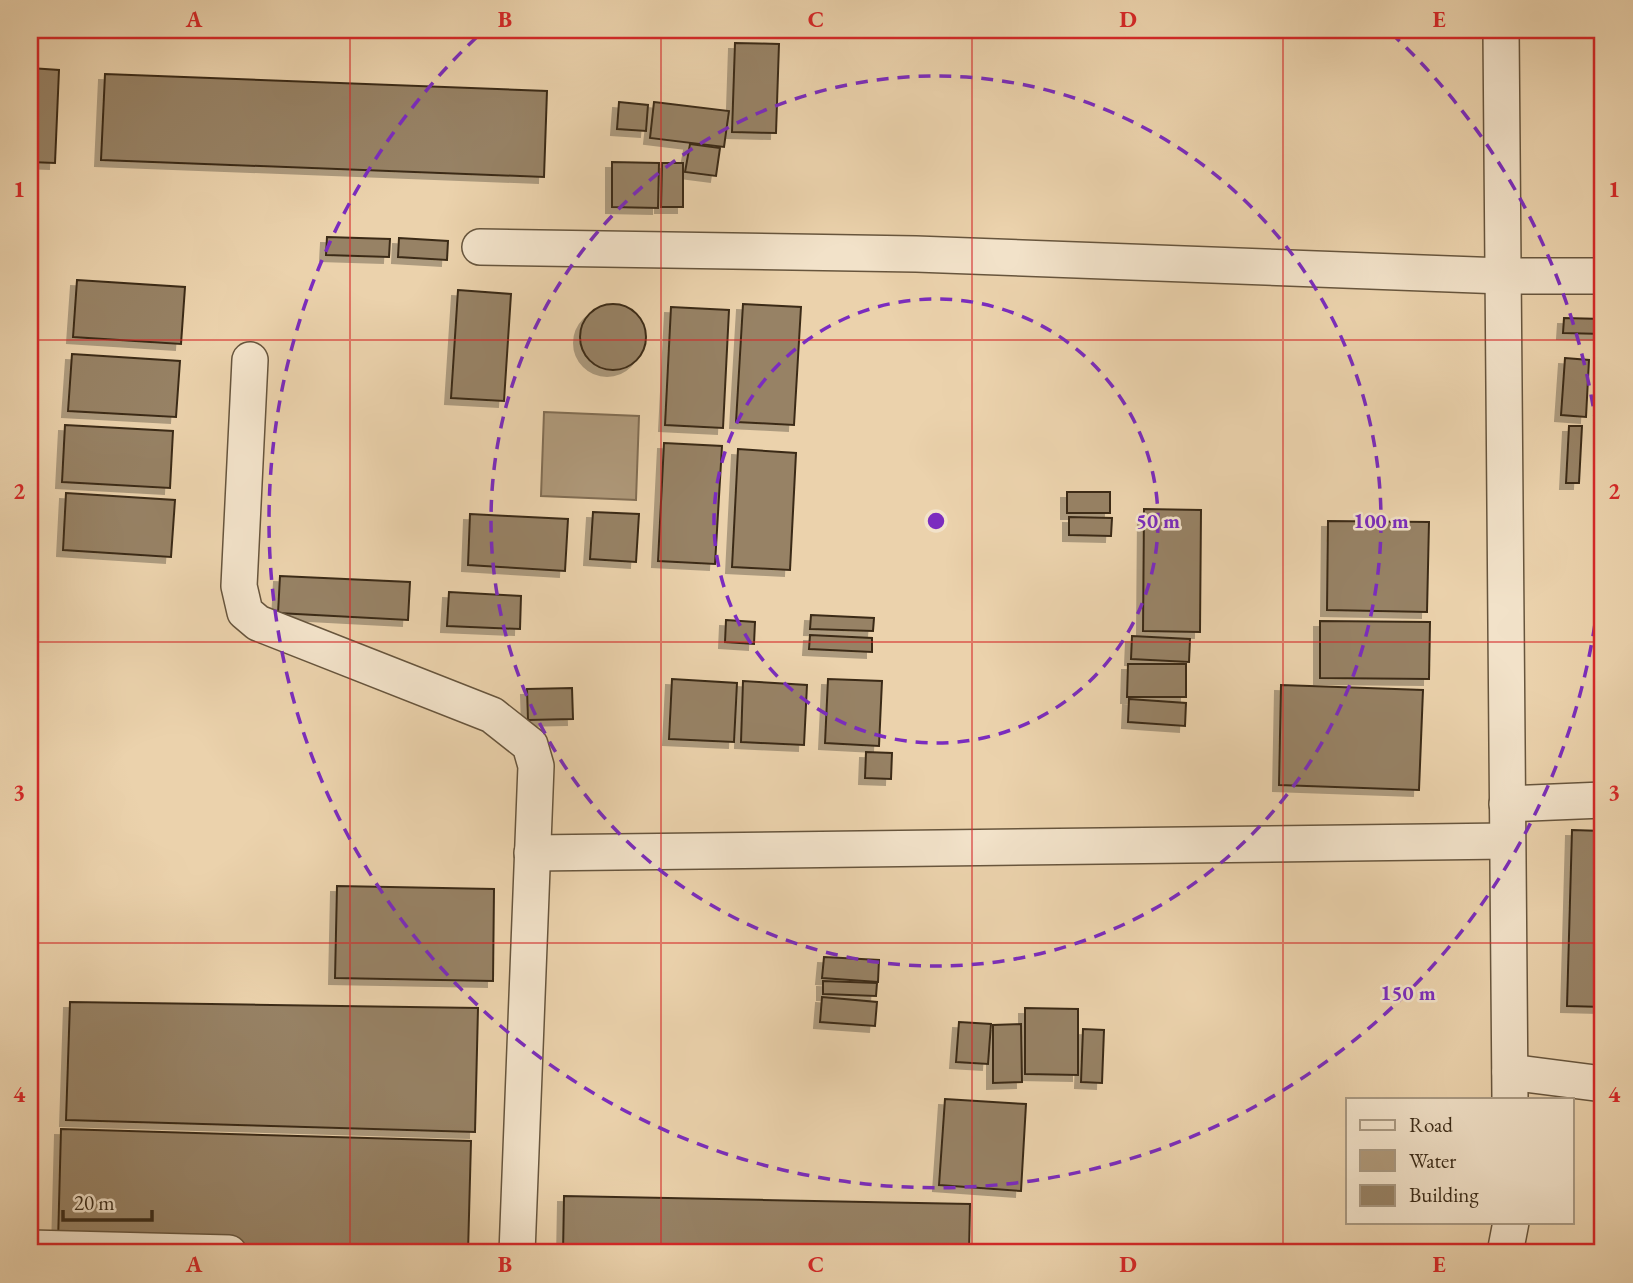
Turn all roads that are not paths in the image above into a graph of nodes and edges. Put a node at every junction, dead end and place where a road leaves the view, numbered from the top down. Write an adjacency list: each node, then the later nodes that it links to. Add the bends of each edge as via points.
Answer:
1 (1501, 30): 3 (street)
2 (480, 247): 3 (street, via 916,254)
3 (1503, 276): 4 (street); 7 (street)
4 (1603, 276)
5 (250, 360): 9 (street, via 239,586 245,612 258,624 492,715 513,730 530,745 536,766)
6 (1603, 800): 7 (street)
7 (1507, 804): 8 (street)
8 (1507, 841): 9 (street); 11 (street)
9 (532, 853): 15 (street)
10 (1603, 1084): 11 (street)
11 (1510, 1086)
12 (1511, 1224): 16 (street)
13 (30, 1248): 14 (street)
14 (229, 1253)
15 (517, 1253)
16 (1506, 1253)

